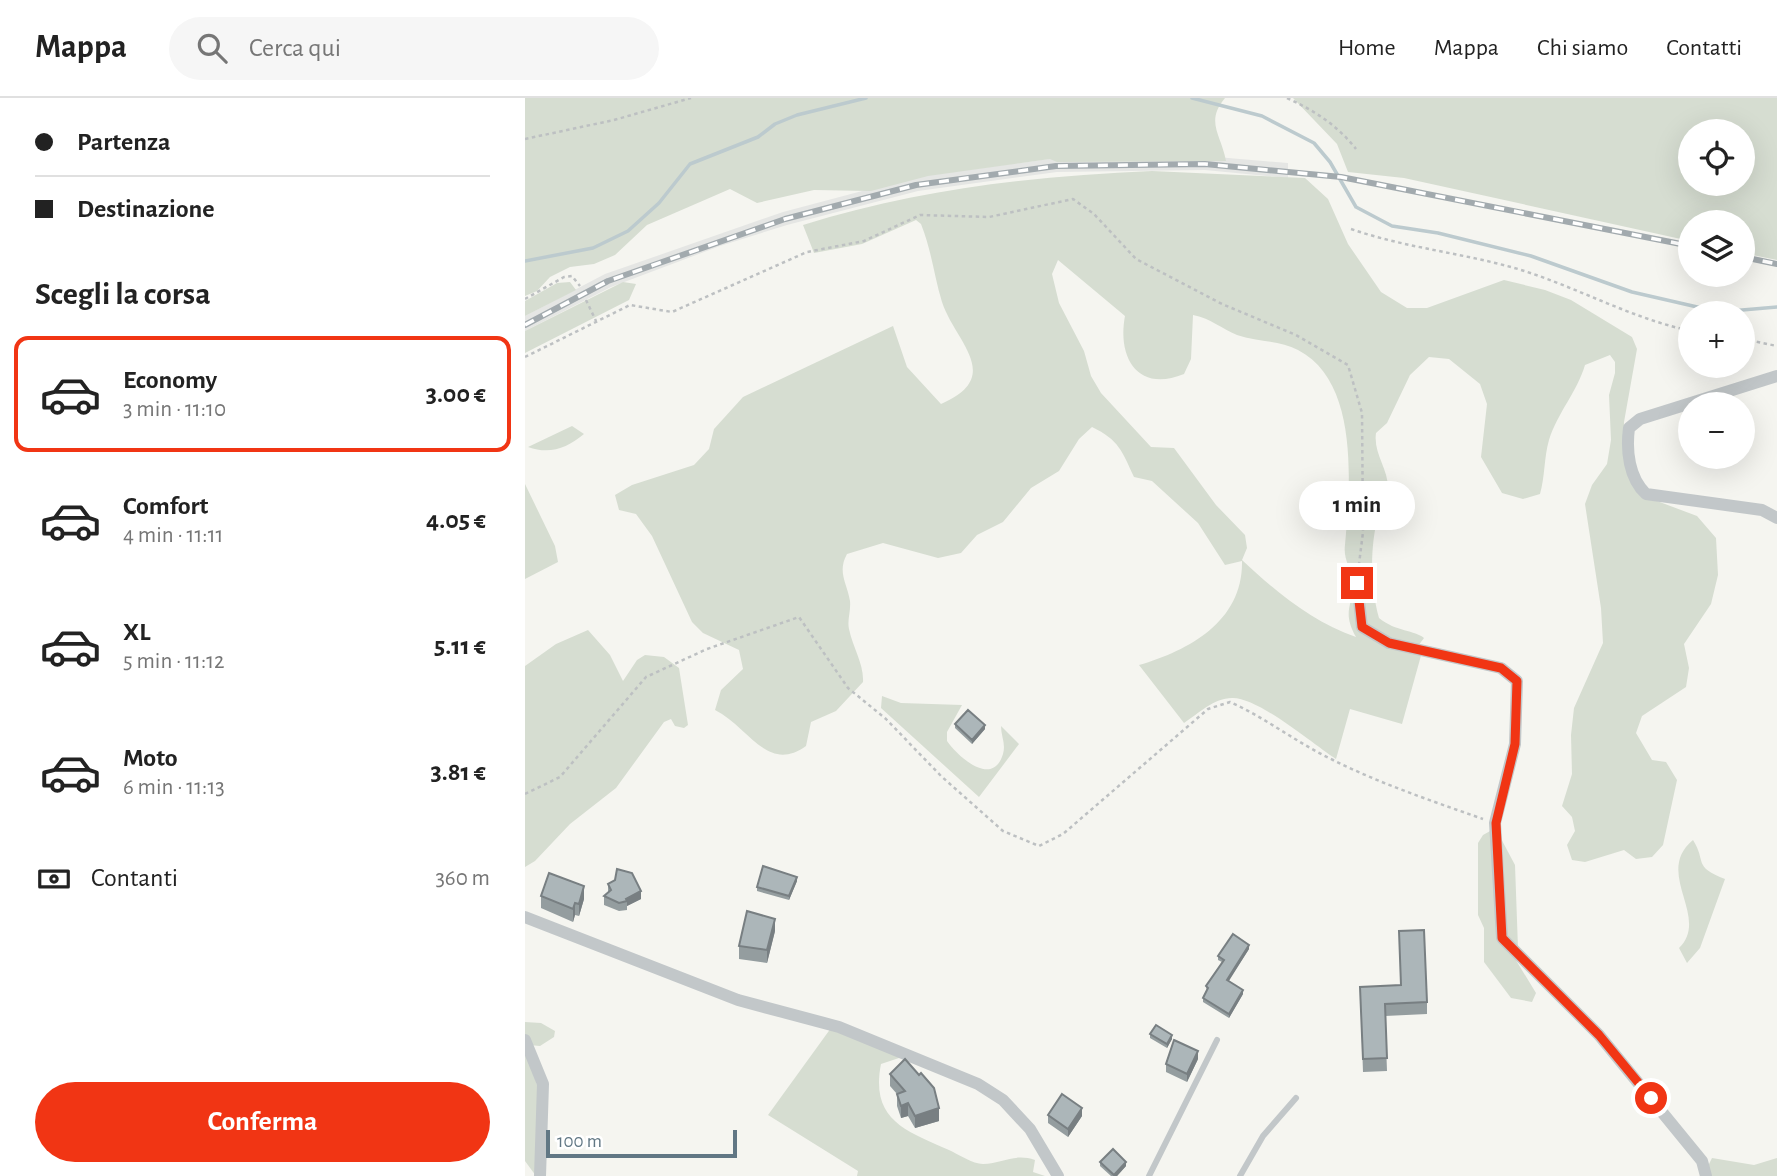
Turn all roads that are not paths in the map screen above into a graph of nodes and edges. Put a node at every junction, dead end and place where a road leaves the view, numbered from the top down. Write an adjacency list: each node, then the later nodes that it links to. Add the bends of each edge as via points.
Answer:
1 (1777, 376): 2 (street, via 1640,419 1629,428 1627,444 1638,486 1646,494 1762,510)
2 (1777, 518)
3 (1357, 583): 12 (street, via 1362,627 1389,643 1501,668 1517,681 1515,744 1496,823 1502,938 1599,1035 1702,1161)
4 (525, 917): 9 (street, via 738,1000 839,1027 978,1084 1003,1100 1030,1129)
5 (525, 1040): 8 (street, via 543,1084)
6 (1217, 1040): 10 (lane)
7 (1296, 1098): 11 (lane, via 1263,1136)
8 (540, 1176)
9 (1058, 1176)
10 (1149, 1176)
11 (1240, 1176)
12 (1706, 1176)

